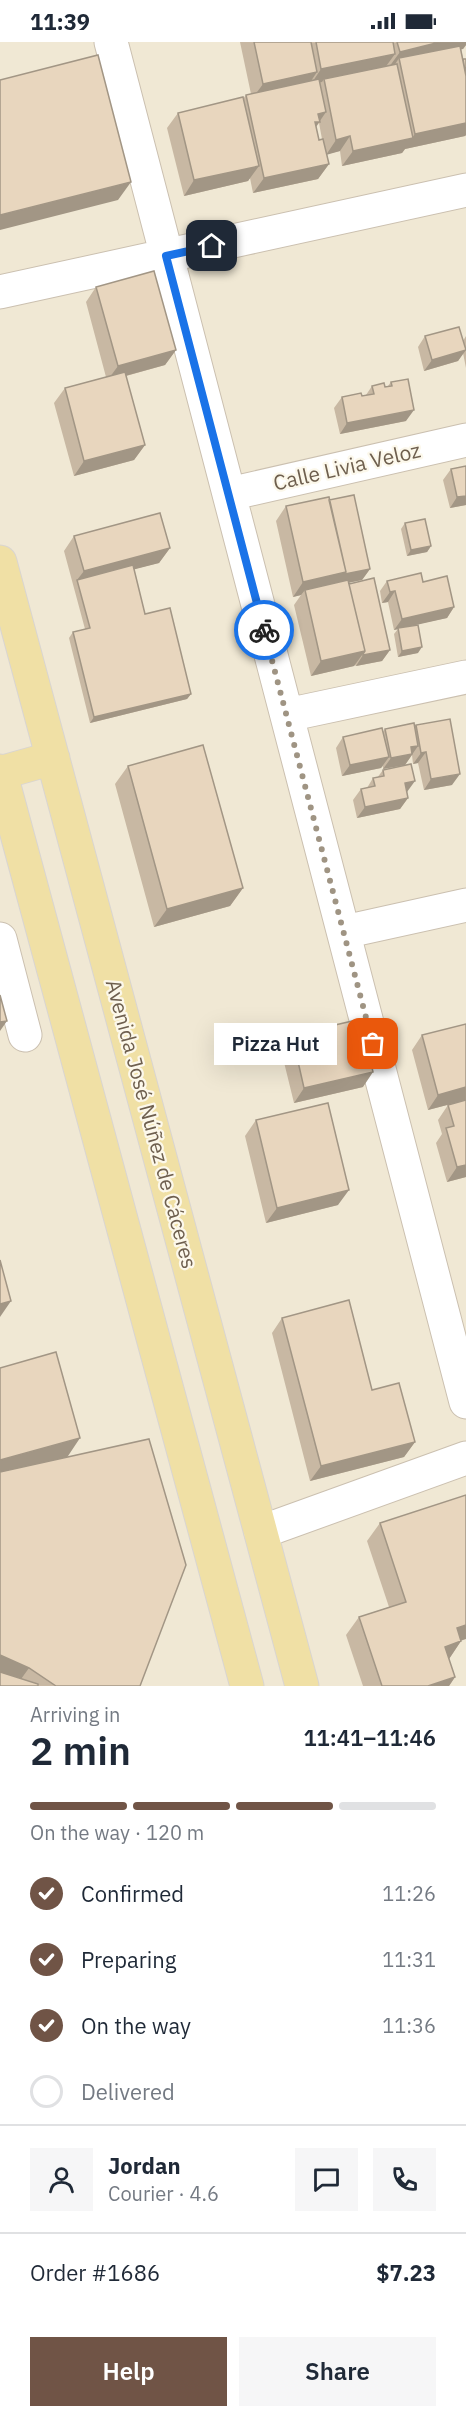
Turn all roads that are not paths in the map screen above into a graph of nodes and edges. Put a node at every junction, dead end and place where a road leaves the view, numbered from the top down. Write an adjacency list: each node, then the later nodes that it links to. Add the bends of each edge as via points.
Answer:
1 (111, 42): 3 (street)
2 (466, 190): 3 (street)
3 (166, 256): 4 (street); 6 (street)
4 (0, 292)
5 (466, 440): 6 (street, Calle Livia Veloz)
6 (229, 494): 9 (street)
7 (0, 562): 10 (main road, Avenida José Núñez de Cáceres)
8 (466, 677): 9 (street)
9 (286, 715): 13 (street)
10 (53, 758): 11 (main road); 18 (main road, Avenida José Núñez de Cáceres)
11 (0, 772): 19 (main road)
12 (466, 905): 13 (street)
13 (344, 932): 16 (street)
14 (0, 939): 15 (street)
15 (25, 1035)
16 (466, 1402)
17 (466, 1458): 18 (street)
18 (261, 1532): 20 (main road, Avenida José Núñez de Cáceres)
19 (247, 1686)
20 (302, 1686)

